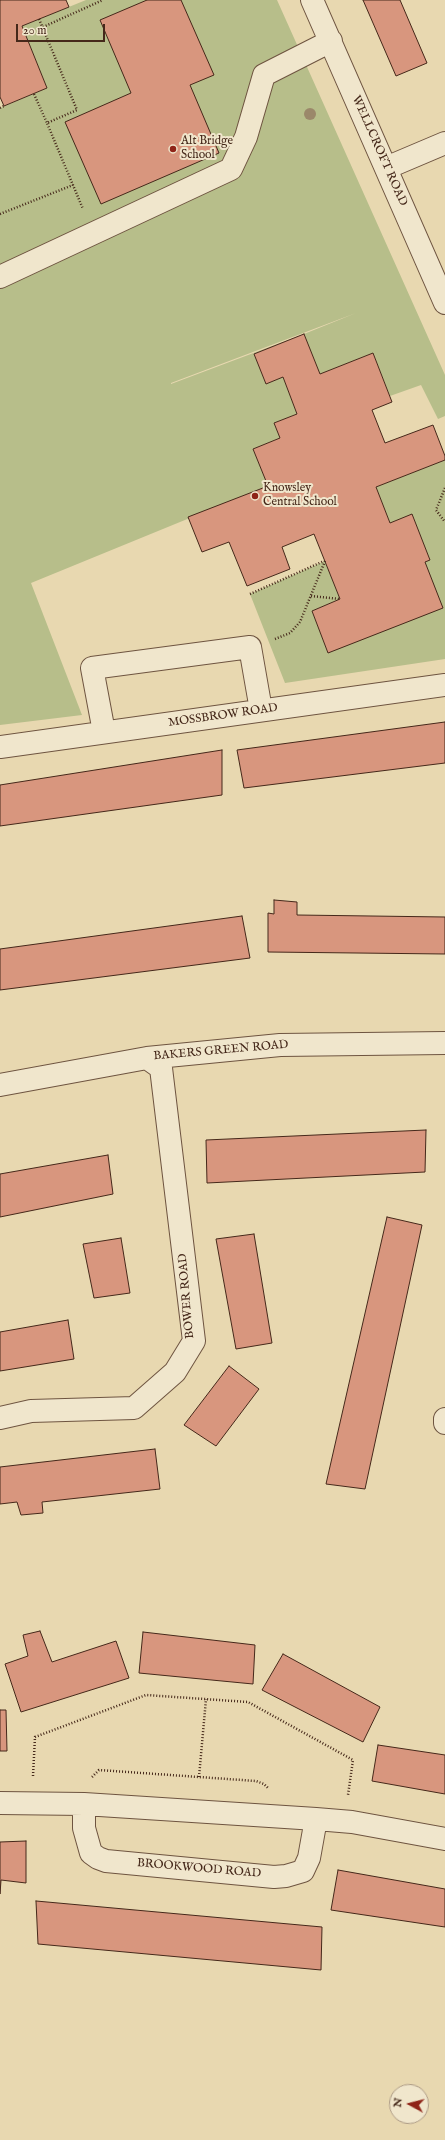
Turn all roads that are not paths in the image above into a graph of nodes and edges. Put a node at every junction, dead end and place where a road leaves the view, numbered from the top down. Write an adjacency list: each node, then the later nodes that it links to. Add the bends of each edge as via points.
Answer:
1 (312, 0): 2 (street, WELLCROFT ROAD)
2 (331, 41): 4 (street, WELLCROFT ROAD); 5 (street, via 264,75 246,137 231,169)
3 (445, 143): 4 (street)
4 (386, 168): 6 (street, WELLCROFT ROAD)
5 (0, 277)
6 (445, 303)
7 (445, 685): 8 (street, MOSSBROW ROAD)
8 (261, 710): 9 (street, MOSSBROW ROAD); 9 (street, via 250,647 92,668)
9 (104, 732): 10 (street, MOSSBROW ROAD)
10 (0, 747)
11 (445, 1043): 12 (street, BAKERS GREEN ROAD, via 280,1045)
12 (147, 1058): 13 (street, BAKERS GREEN ROAD); 14 (street, BOWER ROAD, via 161,1068 194,1341 175,1372 134,1408 32,1411)
13 (0, 1085)
14 (0, 1418)
15 (445, 1418): 16 (street)
16 (445, 1423)
17 (0, 1803): 18 (street)
18 (84, 1804): 19 (street); 19 (street, BROOKWOOD ROAD, via 84,1828 91,1853 98,1858 106,1861 274,1876 286,1876 303,1871 309,1858)
19 (316, 1819): 20 (street, via 344,1821)
20 (445, 1839)

